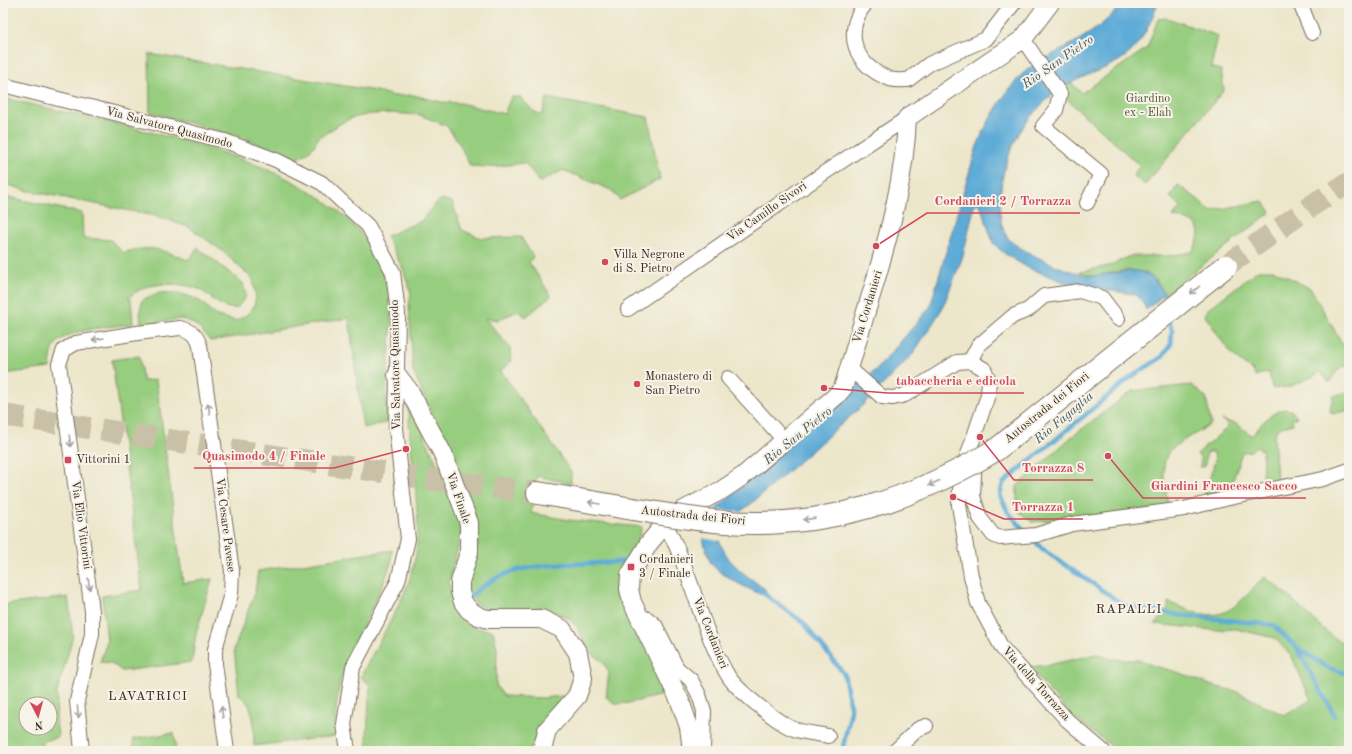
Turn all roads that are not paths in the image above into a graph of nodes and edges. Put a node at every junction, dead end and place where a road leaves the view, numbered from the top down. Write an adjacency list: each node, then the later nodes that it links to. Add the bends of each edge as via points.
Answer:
1 (866, 3): 2 (street, via 857,14 855,24 854,37 860,57 867,65 890,79 908,80 929,64 986,39)
2 (1014, 3)
3 (1050, 3): 6 (street)
4 (1300, 3): 5 (street)
5 (1312, 33)
6 (1023, 39): 8 (street); 9 (street, via 1060,94 1056,110 1043,126 1101,174)
7 (3, 85): 16 (street, Via Salvatore Quasimodo, via 225,141 276,160 322,183 368,226 393,272 398,313)
8 (907, 118): 11 (street, Via Camillo Sivori); 15 (street, Via Cordanieri, via 901,176)
9 (1087, 203)
10 (1226, 266): 21 (highway, Autostrada dei Fiori, one-way to 21, bridge, via 997,449 961,471 920,490 867,508 804,520 726,522)
11 (628, 309)
12 (1118, 319): 14 (street, via 1102,298 1080,291 1044,296 1028,310 1013,316 978,346)
13 (137, 333): 26 (street, Via Elio Vittorini, one-way to 26, via 76,343 64,350 59,364 92,611 92,634 77,701); 27 (street, Via Cesare Pavese, one-way to 13, via 215,664 216,649 231,594 232,571 200,346 196,335 186,329)
14 (970, 361): 15 (street, via 957,362 905,395 893,398 882,397); 18 (street, Via della Torrazza, via 984,369 989,380 988,395)
15 (855, 373): 19 (street, Via Cordanieri, via 836,396)
16 (397, 375): 28 (street, Via Salvatore Quasimodo, via 396,428 408,539 398,581 353,667 344,724); 29 (street, Via Finale, via 410,392 443,454 469,523 469,552 460,582 463,602 469,610 488,619 541,619 562,629 578,653 583,678 577,696 547,730)
17 (728, 378): 19 (street)
18 (976, 431): 20 (street, via 973,496 980,518 993,535 1000,538 1036,535 1072,524 1184,509 1323,479); 33 (street, Via della Torrazza, via 961,475 959,505 978,602 1002,648 1067,720)
19 (784, 440): 22 (street, Via Cordanieri, via 743,476 674,515)
20 (1349, 470)
21 (538, 494)
22 (665, 524): 23 (street, Via Cordanieri, via 649,543 630,575 632,602); 25 (street, Via Cordanieri, via 676,544 727,675 759,706 790,728)
23 (641, 617): 30 (street, via 680,701 689,726); 31 (street, via 655,625 677,668 690,680 699,695 704,711)
24 (926, 726): 32 (street, via 918,729)
25 (828, 736)
26 (82, 751)
27 (227, 751)
28 (348, 751)
29 (542, 751)
30 (692, 751)
31 (703, 751)
32 (895, 751)
33 (1102, 751)

